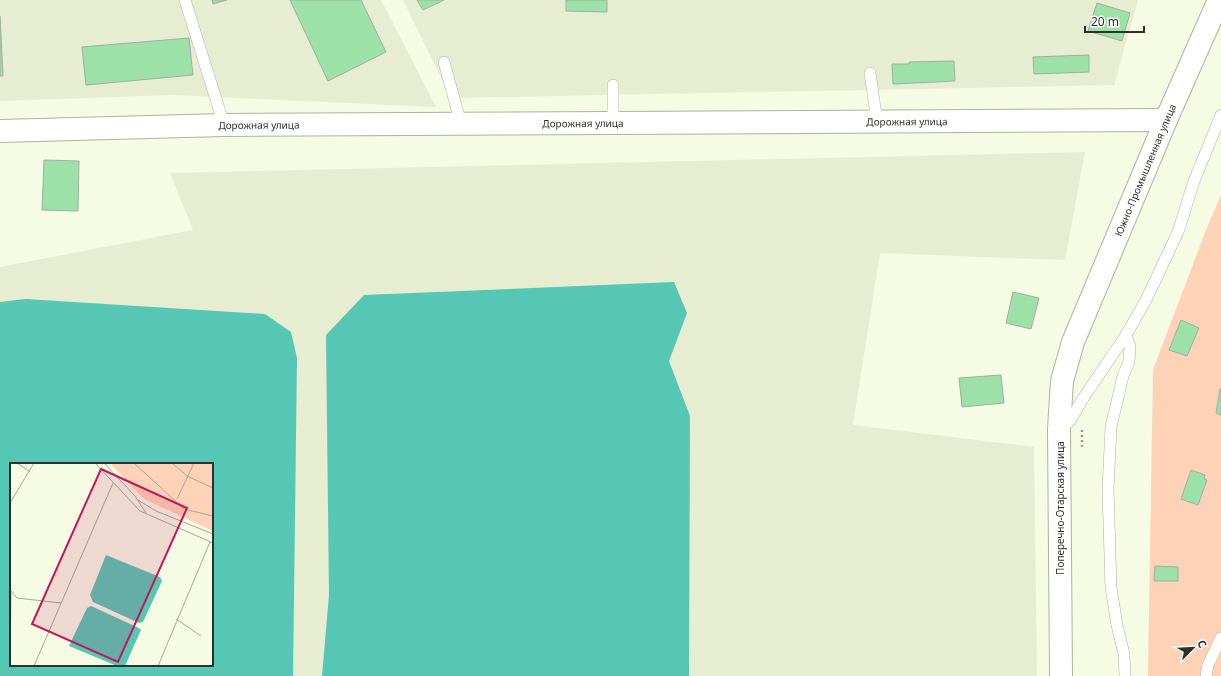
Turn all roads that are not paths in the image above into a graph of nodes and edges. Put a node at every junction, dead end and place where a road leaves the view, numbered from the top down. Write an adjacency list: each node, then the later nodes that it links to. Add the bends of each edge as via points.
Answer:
1 (185, 0): 11 (lane)
2 (1219, 0): 7 (street, Южно-Промышленная улица)
3 (444, 62): 10 (lane)
4 (870, 73): 8 (lane)
5 (612, 84): 9 (lane)
6 (1221, 115): 13 (lane, via 1194,181 1178,232 1146,300)
7 (1166, 120): 8 (street, Дорожная улица); 14 (street, Южно-Промышленная улица)
8 (877, 122): 9 (street, Дорожная улица)
9 (613, 123): 10 (street, Дорожная улица)
10 (461, 124): 11 (street, Дорожная улица)
11 (224, 125): 12 (street, Дорожная улица)
12 (0, 131)
13 (1126, 335): 15 (lane, via 1070,421); 18 (lane, via 1130,347 1129,362 1111,426 1108,488 1111,588 1124,654)
14 (1073, 342): 15 (street, Поперечно-Отарская улица, via 1062,381)
15 (1059, 430): 17 (street, Поперечно-Отарская улица)
16 (1221, 638): 19 (lane, via 1208,665)
17 (1061, 676)
18 (1125, 676)
19 (1206, 676)

